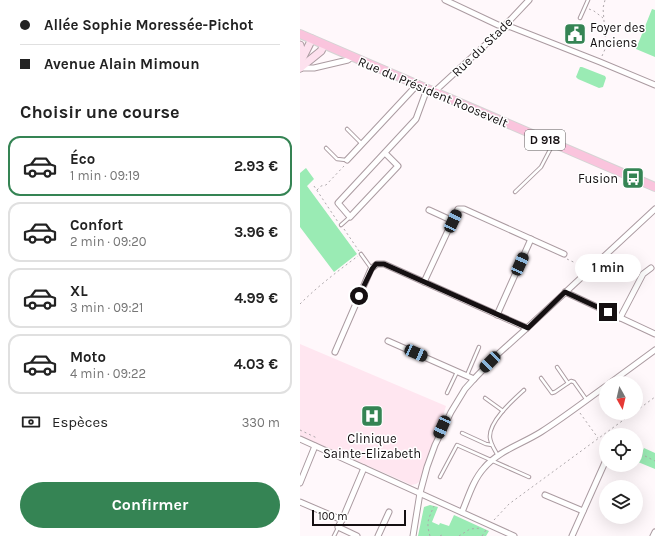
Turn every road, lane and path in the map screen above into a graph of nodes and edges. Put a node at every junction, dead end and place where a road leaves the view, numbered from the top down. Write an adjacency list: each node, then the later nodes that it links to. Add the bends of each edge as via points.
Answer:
1 (445, 0): 8 (street)
2 (529, 0): 8 (street, Rue du Stade)
3 (588, 0): 5 (lane)
4 (605, 0): 7 (path)
5 (585, 7): 6 (lane); 7 (path)
6 (580, 18)
7 (604, 18): 15 (path, via 606,47)
8 (504, 26): 15 (street); 19 (street, Rue du Stade)
9 (300, 34): 10 (main road, Rue du Président Roosevelt / D 918)
10 (312, 40): 12 (main road, Rue du Président Roosevelt / D 918); 14 (street)
11 (300, 45): 14 (street)
12 (324, 45): 13 (main road, Rue du Président Roosevelt / D 918); 16 (street)
13 (352, 57): 16 (street, via 314,68); 17 (main road, Rue du Président Roosevelt / D 918)
14 (302, 58): 16 (street)
15 (600, 62): 18 (street)
16 (300, 68)
17 (417, 85): 19 (main road, Rue du Président Roosevelt / D 918); 21 (street)
18 (655, 85)
19 (431, 91): 22 (main road, Rue du Président Roosevelt / D 918); 24 (street, via 416,119)
20 (346, 129): 21 (lane)
21 (362, 144): 25 (street)
22 (553, 144): 27 (main road, Rue du Président Roosevelt / D 918); 28 (lane, via 541,167)
23 (326, 148): 25 (lane, via 337,159)
24 (385, 153): 31 (street, via 338,203); 31 (street, via 398,166)
25 (347, 160): 26 (path, via 326,185 316,190)
26 (314, 186)
27 (655, 187)
28 (515, 192)
29 (655, 209): 39 (street)
30 (428, 210): 32 (street)
31 (350, 217): 33 (lane)
32 (453, 221): 34 (street, via 458,209 464,209); 40 (street)
33 (341, 225)
34 (531, 239): 36 (street); 43 (street)
35 (361, 254): 38 (lane); 42 (path)
36 (564, 254): 39 (path, via 567,259)
37 (651, 268): 44 (street, via 643,274)
38 (372, 269): 40 (street, via 376,264 384,264); 50 (street)
39 (590, 270): 41 (street)
40 (424, 282): 43 (street)
41 (565, 292): 44 (street); 45 (street)
42 (300, 304)
43 (497, 314): 45 (street)
44 (620, 318): 46 (street)
45 (528, 328): 56 (street)
46 (655, 334)
47 (388, 341): 52 (street)
48 (479, 348): 53 (lane)
49 (655, 350): 54 (street)
50 (334, 352)
51 (557, 367): 57 (lane)
52 (457, 371): 53 (street); 60 (lane)
53 (466, 375): 56 (street)
54 (620, 376)
55 (541, 378): 57 (lane, via 552,392)
56 (474, 379): 84 (street, via 442,427)
57 (568, 383): 63 (lane, via 574,382)
58 (524, 390): 66 (lane)
59 (599, 391): 63 (street)
60 (447, 393)
61 (655, 397): 64 (path)
62 (485, 398): 66 (lane)
63 (586, 400): 65 (street)
64 (643, 406)
65 (576, 408): 71 (path); 76 (street, via 541,432)
66 (503, 411): 73 (lane, via 490,431)
67 (623, 420): 68 (path)
68 (613, 428)
69 (300, 430): 74 (path, via 317,438)
70 (462, 433): 73 (lane)
71 (599, 438): 92 (path, via 509,504)
72 (300, 439): 74 (street)
73 (492, 445): 76 (lane)
74 (315, 446): 79 (street); 83 (street)
75 (643, 455): 78 (path)
76 (498, 456): 77 (street)
77 (492, 460): 81 (lane, via 456,445); 82 (lane); 90 (street, via 475,481)
78 (655, 461)
79 (364, 468): 84 (street); 91 (street)
80 (601, 472): 88 (street)
81 (440, 477)
82 (529, 477)
83 (300, 483)
84 (420, 494): 86 (street); 98 (street)
85 (545, 495): 88 (street)
86 (437, 501): 90 (street); 99 (path, via 428,522)
87 (300, 502): 91 (street)
88 (583, 511): 105 (street)
89 (388, 512): 97 (street)
90 (462, 512): 92 (street)
91 (342, 520): 93 (street)
92 (488, 526): 102 (path, via 470,529); 103 (path); 104 (street)
93 (338, 527): 95 (lane); 96 (street)
94 (655, 532): 106 (street)
95 (334, 536)
96 (357, 536)
97 (378, 536)
98 (413, 536)
99 (430, 536)
100 (440, 536): 101 (path)
101 (444, 536)
102 (459, 536)
103 (482, 536)
104 (514, 536)
105 (572, 536)
106 (653, 536)

